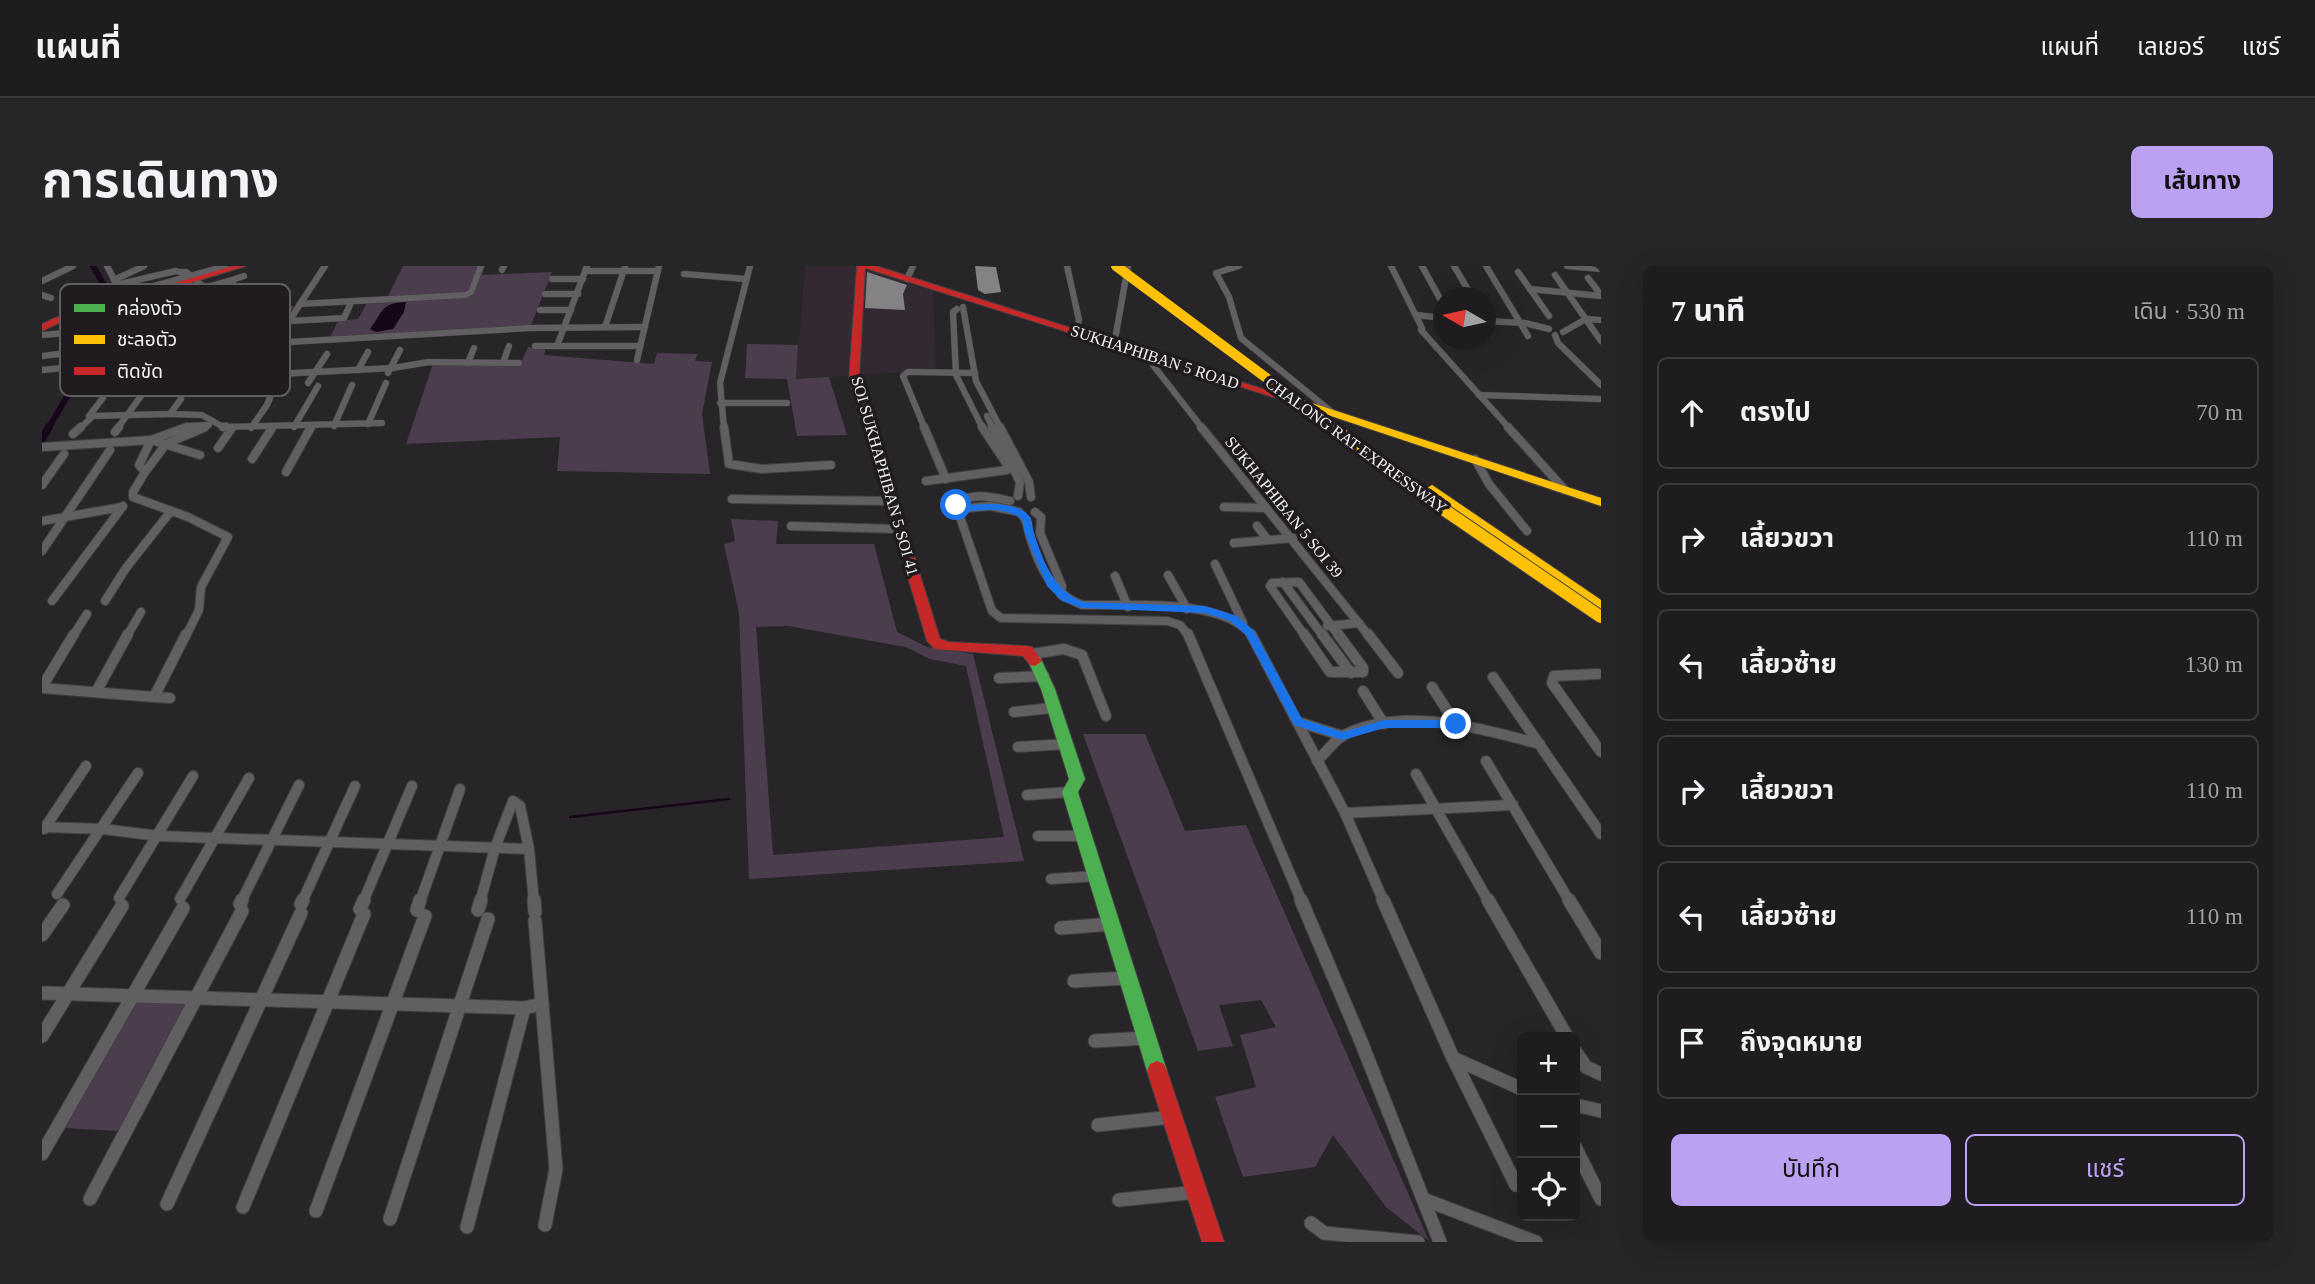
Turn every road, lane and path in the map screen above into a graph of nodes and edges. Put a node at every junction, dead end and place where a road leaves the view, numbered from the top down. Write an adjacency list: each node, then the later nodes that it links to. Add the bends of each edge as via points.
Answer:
1 (73, 266): 36 (street)
2 (108, 266): 31 (street)
3 (144, 266): 31 (street)
4 (226, 266): 32 (street)
5 (325, 266): 48 (street)
6 (481, 266): 48 (street, via 466,295)
7 (750, 266): 35 (street)
8 (860, 266): 155 (main road, SOI SUKHAPHIBAN 5 SOI 41, via 854,379)
9 (867, 266): 24 (main road, SUKHAPHIBAN 5 ROAD)
10 (1067, 266): 69 (street, via 1079,320)
11 (1116, 266): 192 (main road, CHALONG RAT EXPRESSWAY, bridge, via 1440,507)
12 (1128, 266): 79 (street); 166 (main road, CHALONG RAT EXPRESSWAY)
13 (1210, 266): 26 (street)
14 (1239, 266): 26 (street)
15 (1391, 266): 52 (street)
16 (1422, 266): 38 (street)
17 (1454, 266): 39 (street)
18 (1486, 266): 61 (street)
19 (1567, 266): 27 (street)
20 (587, 269): 21 (street); 34 (street)
21 (624, 269): 22 (street); 62 (street)
22 (659, 269): 63 (street)
23 (1601, 269): 27 (street)
24 (910, 272): 47 (main road, SUKHAPHIBAN 5 ROAD)
25 (1518, 272): 40 (street)
26 (1216, 273): 96 (street, via 1229,297 1241,338)
27 (1585, 273): 45 (street)
28 (239, 274): 32 (main road)
29 (684, 274): 35 (street)
30 (1555, 275): 41 (street)
31 (114, 279): 32 (street, via 124,284)
32 (189, 279): 37 (street)
33 (552, 279): 34 (street)
34 (583, 279): 43 (street)
35 (746, 279): 116 (street, via 720,383)
36 (42, 281)
37 (166, 284)
38 (1434, 287)
39 (1466, 287)
40 (1530, 289): 41 (street); 53 (street)
41 (1568, 293): 45 (street); 57 (street)
42 (545, 294): 43 (street)
43 (578, 294): 51 (street)
44 (42, 295): 46 (street)
45 (1601, 296)
46 (51, 298)
47 (962, 303): 69 (main road, SUKHAPHIBAN 5 ROAD); 101 (street); 104 (street, via 953,312)
48 (300, 304): 59 (street)
49 (350, 305): 56 (street, via 344,318)
50 (540, 310): 51 (street)
51 (571, 310): 65 (street)
52 (1416, 316): 54 (street); 109 (street)
53 (1549, 316)
54 (1433, 317)
55 (60, 319): 64 (main road)
56 (323, 319): 59 (street); 73 (street)
57 (1582, 320): 58 (street); 67 (street); 67 (street, via 1563,332); 76 (street)
58 (1601, 320)
59 (290, 321)
60 (1496, 322): 61 (street)
61 (1519, 323): 67 (street); 74 (street)
62 (605, 327): 63 (street); 65 (street)
63 (645, 327): 82 (street)
64 (42, 328)
65 (564, 328): 66 (street); 81 (street)
66 (511, 329): 68 (street); 94 (street)
67 (1551, 331): 106 (street)
68 (472, 332): 71 (street); 93 (street)
69 (1076, 333): 79 (main road, SUKHAPHIBAN 5 ROAD)
70 (60, 334): 72 (street)
71 (434, 334): 75 (street); 92 (street)
72 (42, 335)
73 (313, 337)
74 (1528, 337)
75 (356, 338): 78 (street); 83 (street)
76 (1601, 341)
77 (290, 342): 78 (street)
78 (296, 342): 85 (street)
79 (1114, 345): 90 (main road, SUKHAPHIBAN 5 ROAD)
80 (535, 346): 81 (street)
81 (557, 346): 82 (street)
82 (640, 346): 91 (street)
83 (351, 350)
84 (400, 351): 98 (street)
85 (290, 352)
86 (368, 352): 100 (street)
87 (60, 354): 89 (street)
88 (327, 354): 102 (street)
89 (42, 356)
90 (1151, 357): 108 (main road, SUKHAPHIBAN 5 ROAD); 159 (street, SUKHAPHIBAN 5 SOI 39, via 1177,398)
91 (637, 360)
92 (429, 362): 93 (street); 98 (street)
93 (468, 363): 94 (street)
94 (503, 363): 95 (street)
95 (519, 363)
96 (1273, 365): 108 (street); 118 (street)
97 (60, 368): 99 (street)
98 (390, 368): 100 (street); 125 (street)
99 (42, 370)
100 (356, 370): 102 (street); 126 (street)
101 (973, 371): 104 (street); 151 (street, via 1029,482); 154 (street, via 970,381 1020,482)
102 (315, 372): 103 (street); 105 (street)
103 (290, 373)
104 (956, 373): 147 (street, via 908,372 904,376); 147 (street, via 975,417 1008,466 1002,473)
105 (308, 383)
106 (1601, 385)
107 (318, 386): 127 (street)
108 (1265, 391): 117 (main road, SUKHAPHIBAN 5 ROAD)
109 (1479, 395): 114 (street); 150 (street)
110 (101, 396): 121 (street, via 88,414)
111 (138, 396): 120 (street)
112 (270, 396): 130 (street)
113 (181, 399): 119 (street)
114 (1600, 399)
115 (787, 402): 116 (street)
116 (720, 403): 144 (street, via 727,459 734,467)
117 (1306, 405): 118 (main road, SUKHAPHIBAN 5 ROAD); 194 (street, via 1316,421 1399,483)
118 (1333, 413): 143 (main road, SUKHAPHIBAN 5 ROAD)
119 (169, 414): 120 (street); 122 (street, via 208,416); 124 (street)
120 (125, 417): 121 (street); 133 (street)
121 (91, 418): 134 (street)
122 (211, 423): 129 (street); 132 (street)
123 (382, 423): 125 (street)
124 (160, 424)
125 (368, 424): 126 (street)
126 (334, 426): 128 (street)
127 (294, 427): 128 (street); 131 (street)
128 (311, 427): 146 (street)
129 (232, 428): 130 (street); 138 (street)
130 (251, 428): 131 (street)
131 (272, 428): 142 (street)
132 (189, 430): 135 (street); 137 (street)
133 (115, 432)
134 (73, 434)
135 (151, 440): 136 (street); 137 (street); 145 (street, via 139,465)
136 (46, 444)
137 (166, 444): 141 (street); 145 (street)
138 (218, 448)
139 (110, 450): 164 (street)
140 (64, 454): 149 (street)
141 (200, 455)
142 (252, 459)
143 (1475, 459): 150 (main road, SUKHAPHIBAN 5 ROAD); 170 (street)
144 (831, 465)
145 (145, 472): 152 (street, via 132,495)
146 (286, 472)
147 (946, 478): 148 (street)
148 (926, 481)
149 (42, 485)
150 (1565, 490): 156 (main road, SUKHAPHIBAN 5 ROAD)
151 (1031, 497): 154 (street); 163 (street, via 1039,503)
152 (137, 499): 157 (street); 161 (street)
153 (732, 499): 155 (street)
154 (1014, 499): 160 (street, via 963,498); 162 (street)
155 (891, 501): 169 (main road, SOI SUKHAPHIBAN 5 SOI 41)
156 (1601, 502)
157 (123, 506): 164 (street); 185 (street)
158 (1224, 507): 159 (street)
159 (1266, 508): 173 (street, SUKHAPHIBAN 5 SOI 39)
160 (957, 509): 162 (street, via 990,506); 287 (street, via 992,611 1001,618 1167,621 1180,625 1189,635)
161 (171, 510): 186 (street); 210 (street, via 228,537 201,587 199,610)
162 (1017, 512): 163 (street); 172 (street, via 1026,518)
163 (1035, 512): 171 (street, via 1041,517)
164 (67, 517): 165 (street); 176 (street)
165 (42, 521)
166 (1483, 525): 184 (main road); 188 (main road, CHALONG RAT EXPRESSWAY)
167 (790, 526): 169 (street)
168 (1257, 526): 174 (street)
169 (898, 529): 199 (main road, SOI SUKHAPHIBAN 5 SOI 41, via 934,641 949,647)
170 (1527, 531)
171 (1040, 533): 172 (street); 177 (street)
172 (1030, 534): 178 (street)
173 (1293, 538): 174 (street); 193 (street, SUKHAPHIBAN 5 SOI 39)
174 (1268, 540): 175 (street)
175 (1234, 543)
176 (42, 551)
177 (1050, 556): 178 (street); 183 (street)
178 (1039, 558): 183 (street)
179 (1215, 564): 195 (street)
180 (1168, 575): 189 (street)
181 (1115, 576): 187 (street)
182 (1283, 582): 196 (street, via 1299,582); 197 (street); 198 (street, via 1270,586)
183 (1061, 595): 187 (street, via 1082,605)
184 (1601, 600)
185 (52, 601)
186 (105, 601)
187 (1128, 607): 189 (street)
188 (1601, 607)
189 (1187, 609): 195 (street, via 1221,614)
190 (141, 612): 209 (street)
191 (88, 614): 206 (street)
192 (1601, 617)
193 (1359, 623): 196 (street); 201 (street, SUKHAPHIBAN 5 SOI 39)
194 (1601, 623)
195 (1244, 625): 215 (street)
196 (1331, 625): 197 (street); 200 (street, via 1364,670)
197 (1318, 629): 198 (street); 200 (street)
198 (1302, 632): 200 (street, via 1330,672)
199 (1032, 654): 203 (main road); 214 (street, via 1063,649 1082,655)
200 (1351, 673)
201 (1398, 673)
202 (1600, 675): 222 (street, via 1554,676 1552,683)
203 (1044, 676): 205 (street); 212 (main road)
204 (1493, 677): 220 (street)
205 (999, 678)
206 (42, 687): 209 (street)
207 (1432, 687): 217 (street)
208 (1363, 691): 216 (street)
209 (96, 692): 210 (street)
210 (154, 696): 211 (street)
211 (170, 698)
212 (1052, 708): 213 (street); 219 (main road)
213 (1014, 712)
214 (1106, 716)
215 (1298, 722): 218 (street); 223 (street)
216 (1384, 724): 217 (street); 218 (street)
217 (1456, 724): 220 (street)
218 (1343, 736): 223 (street)
219 (1065, 744): 221 (street); 234 (main road, via 1077,779)
220 (1540, 744): 241 (street)
221 (1018, 747)
222 (1601, 752)
223 (1317, 761): 238 (street)
224 (1486, 761): 236 (street)
225 (86, 766): 239 (street)
226 (138, 773): 240 (street)
227 (1416, 774): 237 (street)
228 (193, 776): 242 (street)
229 (249, 778): 245 (street)
230 (299, 785): 246 (street)
231 (355, 786): 247 (street)
232 (412, 786): 248 (street)
233 (460, 789): 249 (street)
234 (1070, 792): 235 (street); 244 (main road)
235 (1027, 795)
236 (1513, 805): 237 (street); 257 (street)
237 (1438, 810): 238 (street); 270 (street)
238 (1345, 813): 274 (street)
239 (43, 828): 240 (street)
240 (103, 829): 242 (street); 256 (street)
241 (1601, 834)
242 (159, 836): 245 (street); 261 (street)
243 (1038, 836): 244 (street)
244 (1084, 836): 252 (main road)
245 (217, 838): 246 (street); 262 (street)
246 (271, 840): 247 (street); 263 (street)
247 (330, 841): 248 (street); 264 (street)
248 (387, 844): 249 (street); 265 (street)
249 (440, 846): 250 (street); 266 (street)
250 (495, 848): 251 (street); 251 (street, via 513,801 520,806); 268 (street)
251 (529, 849): 267 (street)
252 (1096, 876): 253 (street); 254 (main road)
253 (1051, 879)
254 (1111, 924): 255 (street); 258 (main road)
255 (1061, 928)
256 (42, 935)
257 (1601, 953)
258 (1127, 978): 259 (street); 272 (main road)
259 (1074, 981)
260 (42, 993): 261 (street)
261 (68, 994): 262 (street); 271 (street)
262 (133, 995): 263 (street); 282 (street)
263 (196, 996): 264 (street); 286 (street)
264 (262, 999): 265 (street); 290 (street)
265 (329, 1000): 266 (street); 291 (street)
266 (393, 1003): 268 (street); 292 (street)
267 (542, 1004): 269 (street); 295 (street, via 556,1169)
268 (460, 1005): 269 (street); 293 (street)
269 (524, 1008): 296 (street)
270 (1564, 1032)
271 (42, 1036)
272 (1146, 1038): 273 (street); 280 (main road)
273 (1095, 1041)
274 (1453, 1058): 277 (street); 284 (street)
275 (1580, 1058): 276 (street)
276 (1601, 1074)
277 (1517, 1086)
278 (1580, 1106): 279 (street)
279 (1601, 1111)
280 (1172, 1117): 281 (street); 285 (main road)
281 (1098, 1125)
282 (42, 1154)
283 (1580, 1157): 288 (street)
284 (1516, 1185)
285 (1197, 1192): 289 (street); 297 (main road)
286 (90, 1199)
287 (1423, 1199): 299 (street); 300 (street)
288 (1601, 1199)
289 (1119, 1200)
290 (167, 1204)
291 (243, 1207)
292 (316, 1211)
293 (390, 1219)
294 (1311, 1223): 298 (street, via 1324,1233)
295 (545, 1225)
296 (467, 1227)
297 (1213, 1242)
298 (1418, 1242)
299 (1440, 1242)
300 (1536, 1242)

